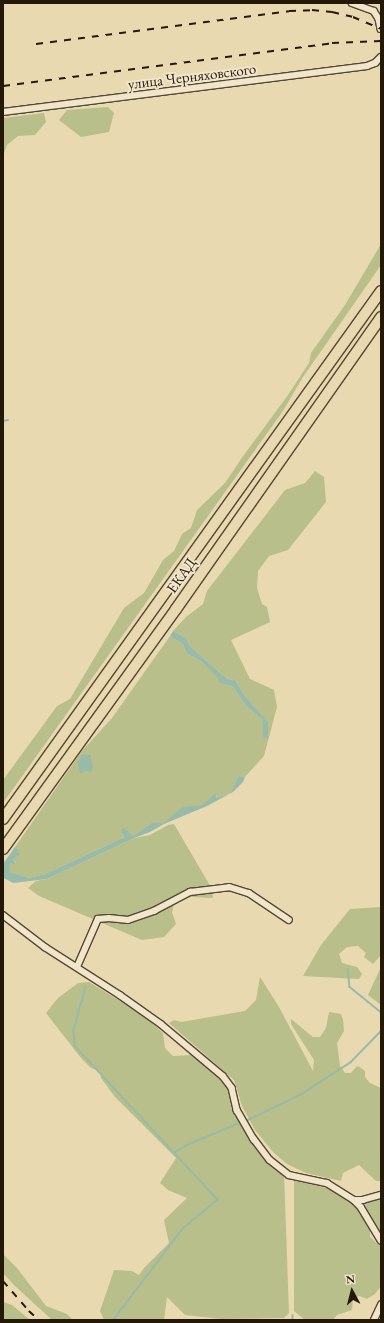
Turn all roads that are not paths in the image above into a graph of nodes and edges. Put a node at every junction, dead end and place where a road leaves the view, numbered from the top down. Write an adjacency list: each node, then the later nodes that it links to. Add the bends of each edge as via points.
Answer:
1 (352, 3): 2 (street, via 374,11)
2 (381, 29)
3 (381, 56): 4 (street, улица Черняховского, via 375,63 367,66)
4 (3, 112)
5 (381, 291): 7 (highway, ЕКАД)
6 (381, 316): 8 (highway, ЕКАД, via 176,609)
7 (3, 819)
8 (3, 849)
9 (3, 916): 11 (street, via 45,947)
10 (289, 920): 11 (street, via 249,893 229,887 190,892 154,911 128,920 98,919)
11 (78, 967): 13 (street, via 161,1024 223,1076 232,1088 241,1116 270,1160 289,1175 327,1183)
12 (381, 1195): 13 (street)
13 (354, 1200): 14 (street)
14 (381, 1240)
15 (381, 1305): 16 (street)
16 (374, 1320)

